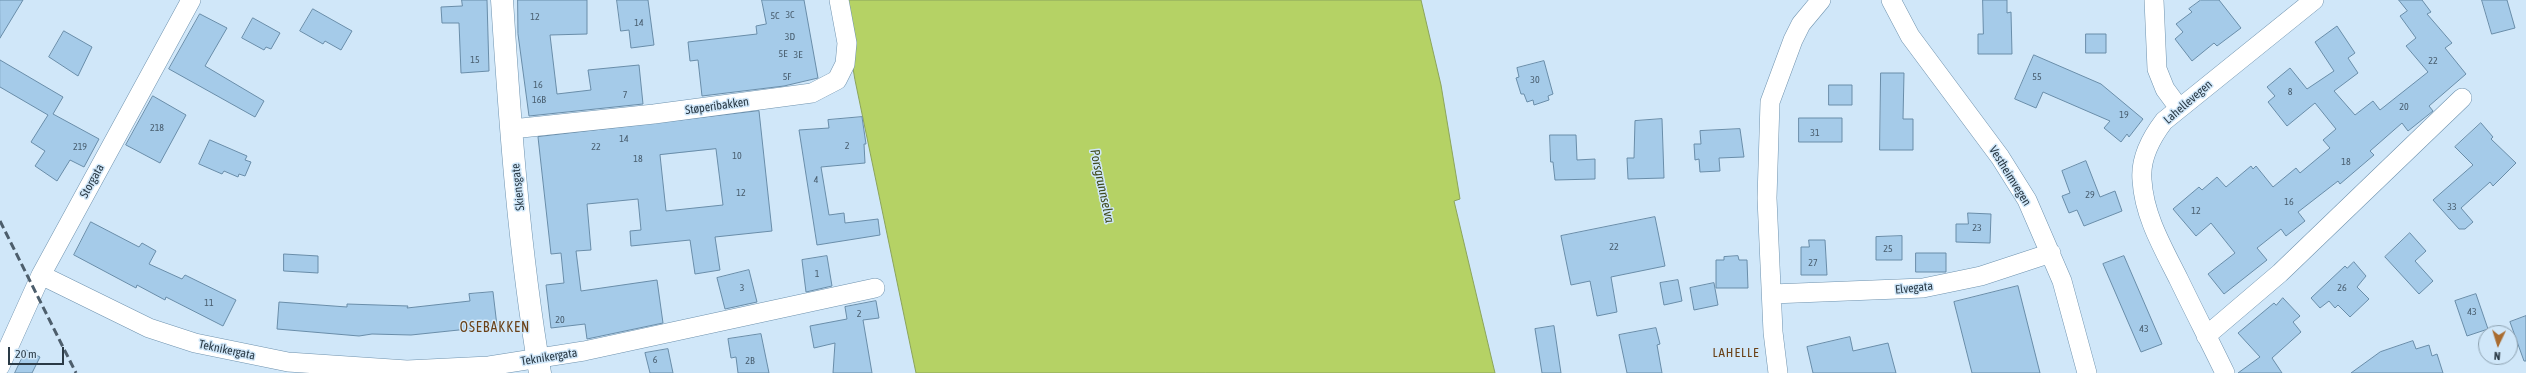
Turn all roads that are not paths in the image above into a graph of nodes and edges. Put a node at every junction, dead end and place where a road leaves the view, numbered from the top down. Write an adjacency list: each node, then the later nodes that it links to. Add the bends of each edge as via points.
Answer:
1 (191, 0): 12 (street, Storgata)
2 (502, 0): 10 (street, Skiensgate)
3 (839, 0): 10 (street, Støperibakken, via 847,42 845,64 837,80 812,93 654,114)
4 (1821, 0): 14 (street, via 1801,24 1770,102 1767,198)
5 (1891, 0): 11 (street, Vestheimvegen, via 1910,36 2000,157 2027,200)
6 (2154, 0): 9 (street, via 2157,69 2165,90)
7 (2314, 0): 9 (street, Lahellevegen)
8 (2462, 98): 15 (street, via 2280,273)
9 (2179, 108): 15 (street, Lahellevegen, via 2156,131 2148,145 2143,162 2142,180 2148,212 2158,238)
10 (512, 129): 17 (street, Skiensgate)
11 (2051, 253): 14 (street, Elvegata, via 1987,274 1924,288); 20 (street, Vestheimvegen, via 2062,281)
12 (41, 275): 16 (street, Storgata); 17 (street, Teknikergata, via 149,328 195,343 288,362 407,370)
13 (875, 288): 17 (street, Teknikergata, via 584,351)
14 (1772, 294): 19 (street)
15 (2206, 336): 21 (street, Lahellevegen)
16 (5, 338): 18 (street, Storgata)
17 (538, 365)
18 (0, 366)
19 (1778, 373)
20 (2087, 373)
21 (2225, 373)

